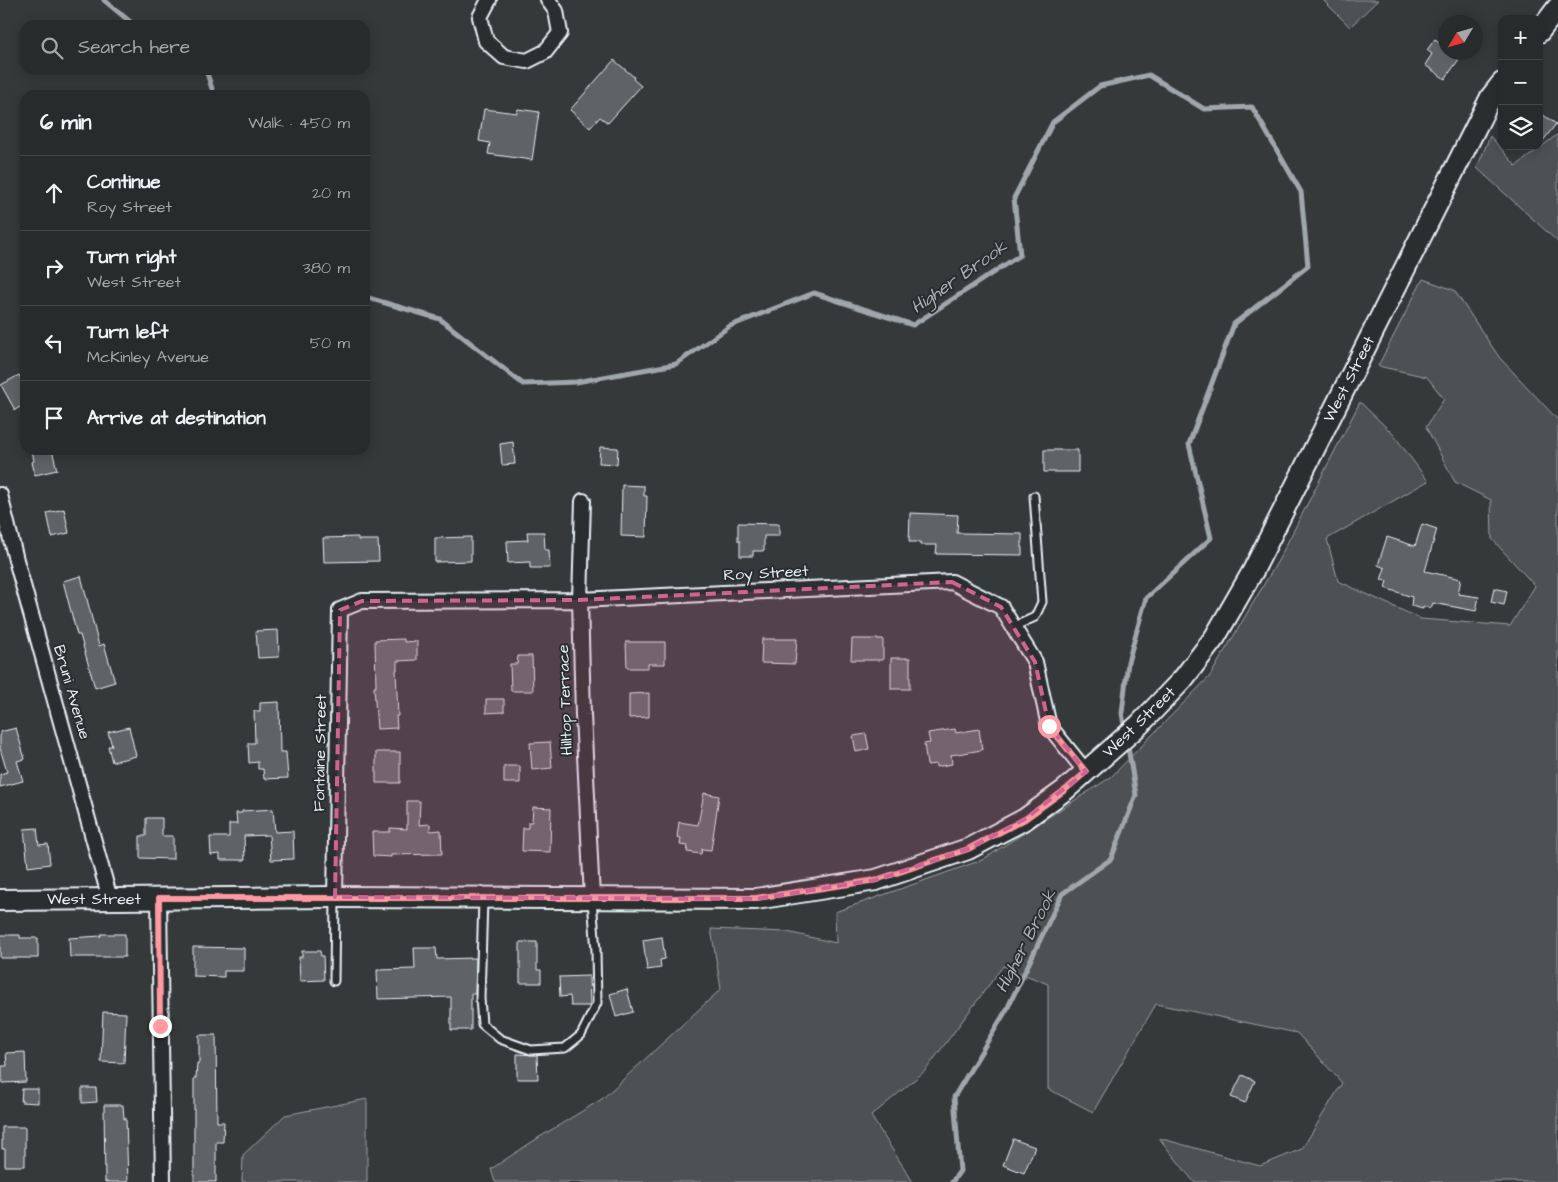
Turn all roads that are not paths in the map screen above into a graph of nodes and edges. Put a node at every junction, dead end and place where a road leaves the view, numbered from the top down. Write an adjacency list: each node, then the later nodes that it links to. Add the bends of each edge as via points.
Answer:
1 (489, 0): 2 (street, via 480,17 486,41 504,57 527,62 545,52 560,33 556,11)
2 (548, 0)
3 (1558, 7): 4 (main road)
4 (1543, 27)
5 (1498, 88): 13 (main road, West Street, via 1253,570 1215,637 1183,679)
6 (0, 495): 9 (street, Bruni Avenue)
7 (1034, 496): 12 (lane, via 1042,602 1035,617)
8 (583, 501): 10 (street, Hilltop Terrace)
9 (2, 510): 18 (street, Bruni Avenue)
10 (580, 600): 11 (street, Roy Street, via 362,601); 12 (street, Roy Street, via 952,582 1001,606); 17 (street, Hilltop Terrace, via 582,715)
11 (340, 610): 14 (street, Fontaine Street)
12 (1013, 627): 13 (street, Roy Street, via 1035,662 1049,726)
13 (1086, 772): 17 (main road, West Street, via 1025,819 968,849 876,880 756,898)
14 (335, 897): 15 (main road, West Street); 16 (main road, West Street); 20 (lane)
15 (483, 897): 17 (main road, West Street); 17 (lane, via 482,1024 500,1039 531,1050 565,1048 581,1035 597,1003)
16 (159, 898): 18 (main road, West Street); 21 (street)
17 (592, 898)
18 (110, 899): 19 (main road, West Street)
19 (0, 900)
20 (334, 981)
21 (164, 1182)

